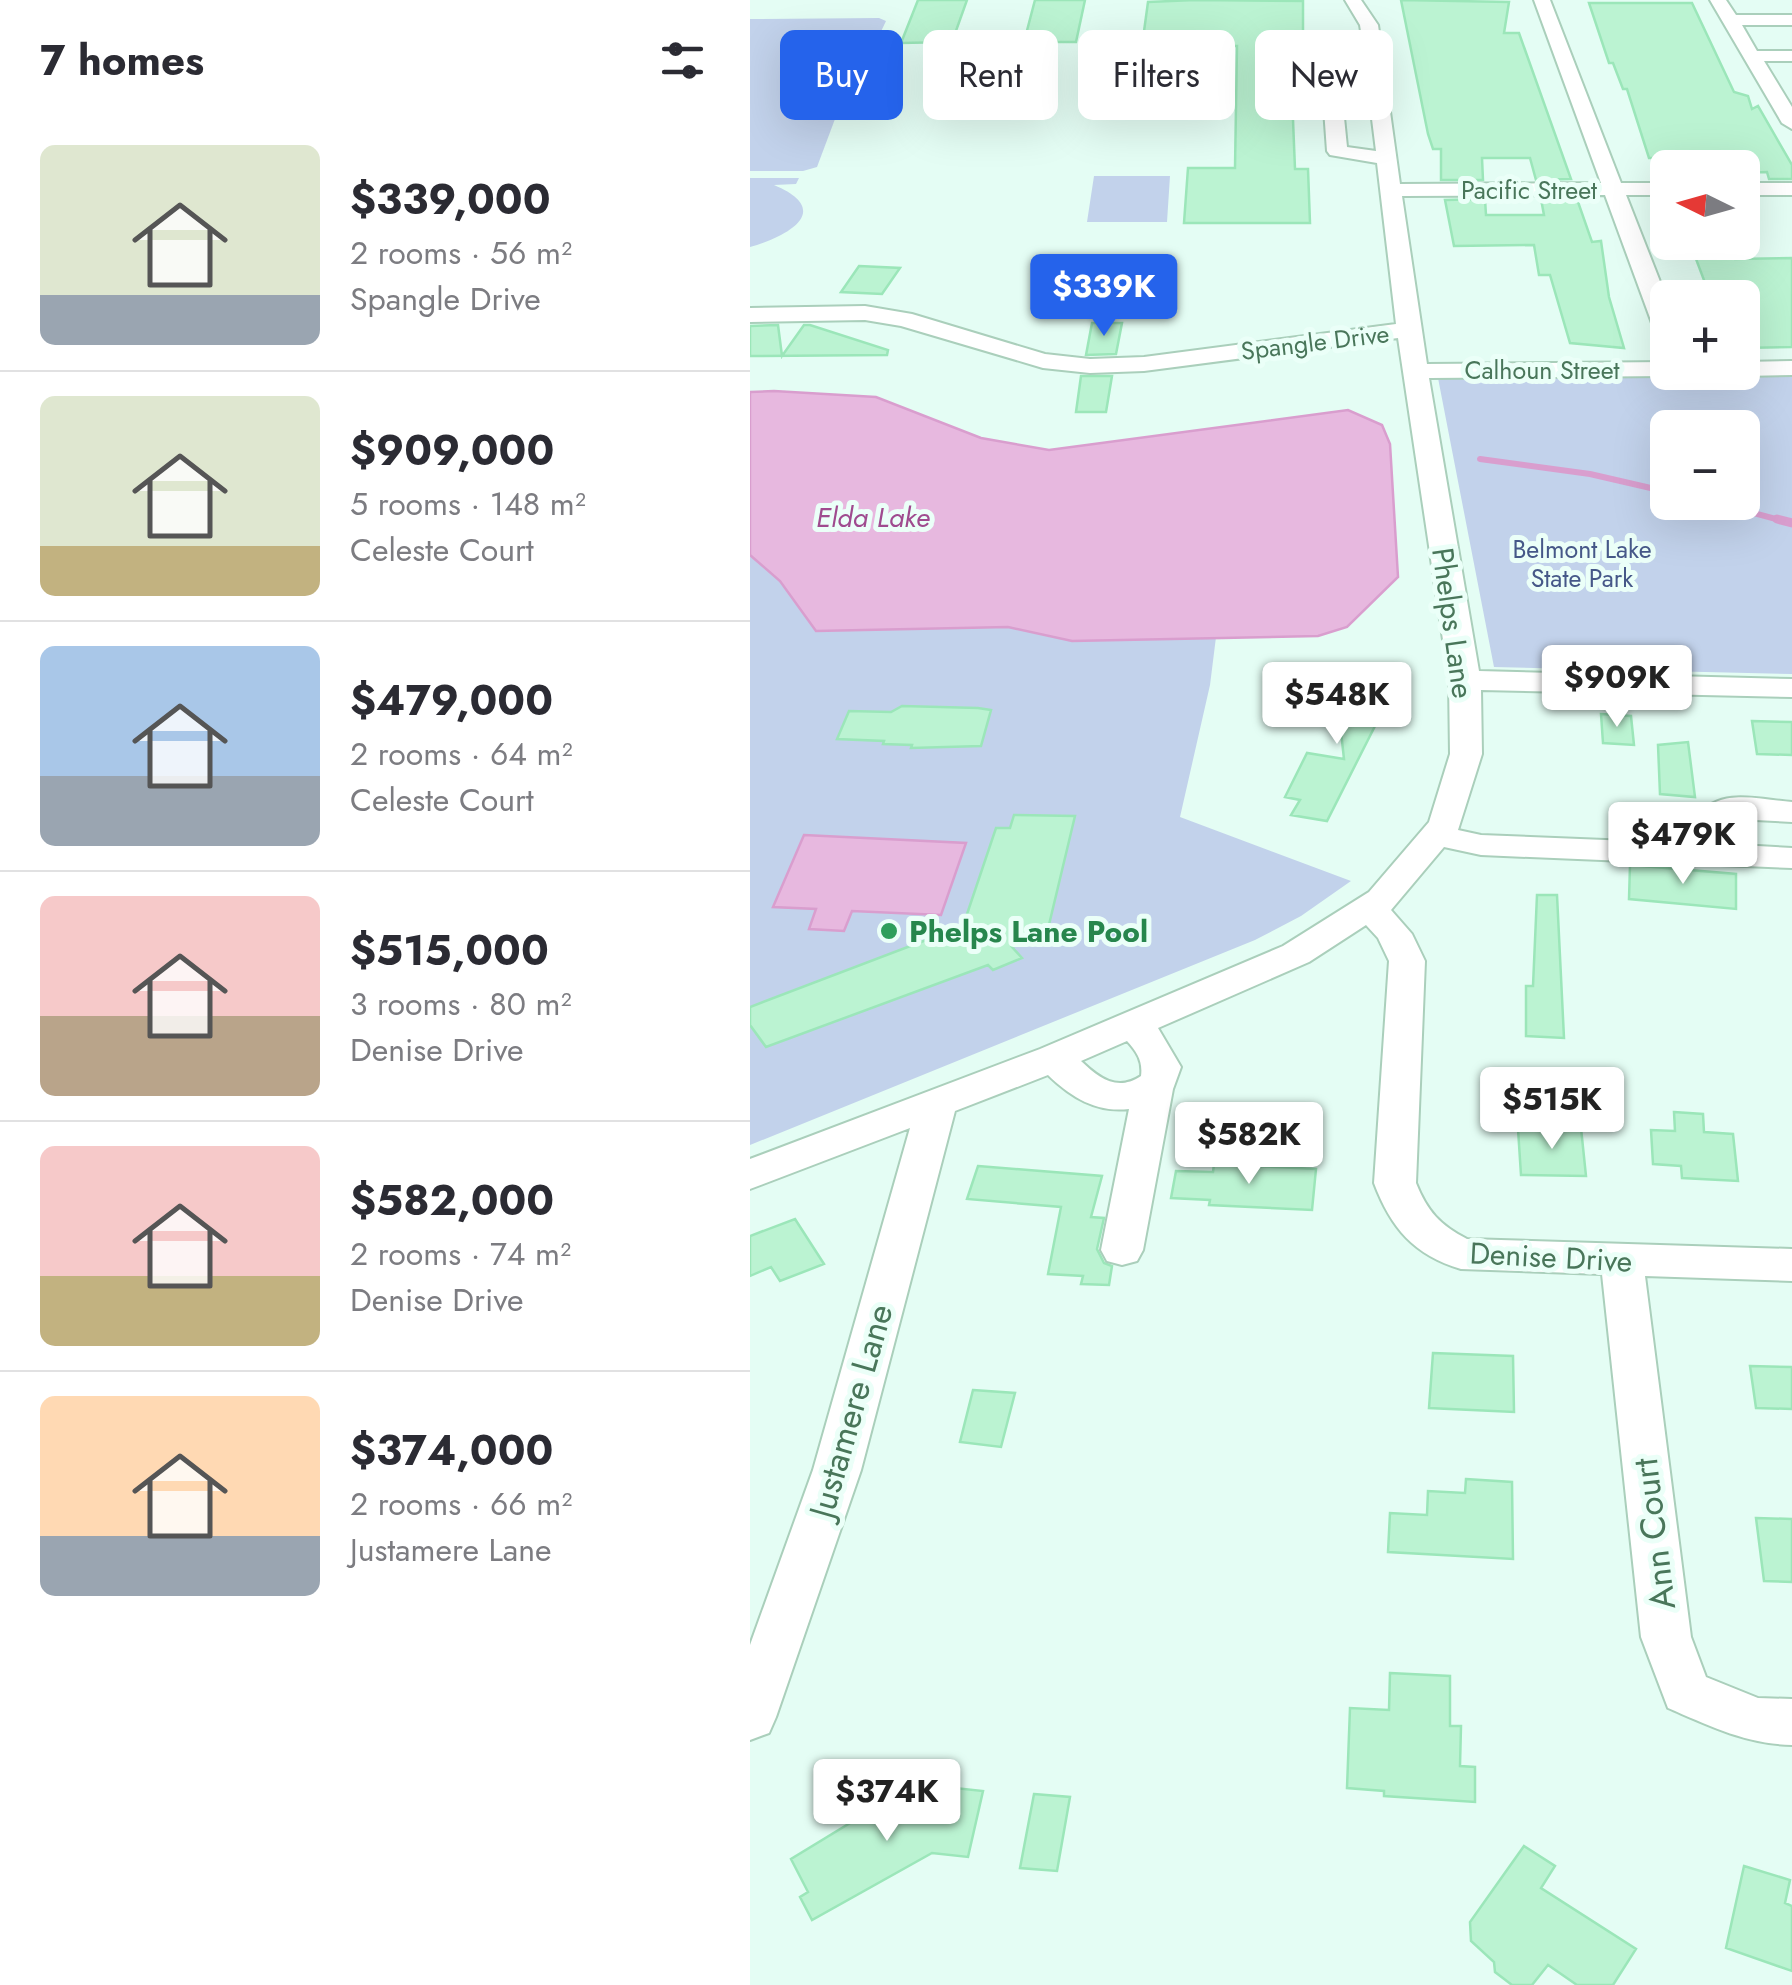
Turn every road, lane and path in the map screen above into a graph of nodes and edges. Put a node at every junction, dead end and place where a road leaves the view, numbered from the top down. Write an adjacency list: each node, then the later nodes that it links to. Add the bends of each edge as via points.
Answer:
1 (1353, 0): 8 (street, Phelps Lane)
2 (1542, 0): 15 (street)
3 (1718, 0): 5 (street)
4 (1749, 0): 6 (street)
5 (1730, 20): 6 (street); 9 (street)
6 (1761, 20): 7 (street)
7 (1792, 20)
8 (1368, 30)
9 (1752, 56): 10 (street); 13 (street)
10 (1792, 56)
11 (1334, 120): 14 (street, Pacific Street, via 1337,151)
12 (1382, 120): 14 (street, Phelps Lane)
13 (1791, 120)
14 (1389, 175): 15 (street, Pacific Street); 21 (street, Phelps Lane)
15 (1613, 189): 16 (street, Pacific Street); 19 (street)
16 (1650, 189)
17 (1760, 189): 18 (street)
18 (1792, 189)
19 (1650, 287)
20 (750, 315): 21 (street, Spangle Drive, via 865,313 1043,361 1090,366)
21 (1409, 330): 25 (street, Phelps Lane)
22 (1760, 368): 23 (street)
23 (1792, 368)
24 (1650, 369): 25 (street, Calhoun Street)
25 (1416, 371): 26 (street, Phelps Lane)
26 (1464, 680): 27 (street); 29 (street, Phelps Lane, via 1466,754)
27 (1792, 688)
28 (1792, 812): 30 (street, via 1724,808 1716,816)
29 (1436, 834): 30 (street, via 1481,844); 32 (street, Phelps Lane)
30 (1724, 854): 31 (street)
31 (1792, 858)
32 (1370, 908): 33 (street, Phelps Lane, via 1296,954); 39 (street, Denise Drive, via 1394,934 1407,962 1395,1182 1406,1216 1428,1240 1461,1254)
33 (1131, 1022): 34 (street, Phelps Lane); 35 (street, via 1158,1054 1161,1072)
34 (1054, 1058): 35 (street, via 1102,1095 1139,1097); 36 (street, Phelps Lane)
35 (1152, 1089): 38 (street)
36 (938, 1101): 37 (street, Phelps Lane); 41 (street, Justamere Lane, via 837,1470)
37 (750, 1175)
38 (1122, 1250)
39 (1622, 1261): 40 (street, Denise Drive); 42 (street, Ann Court, via 1666,1636 1686,1692 1756,1721)
40 (1792, 1265)
41 (750, 1717)
42 (1792, 1722)

